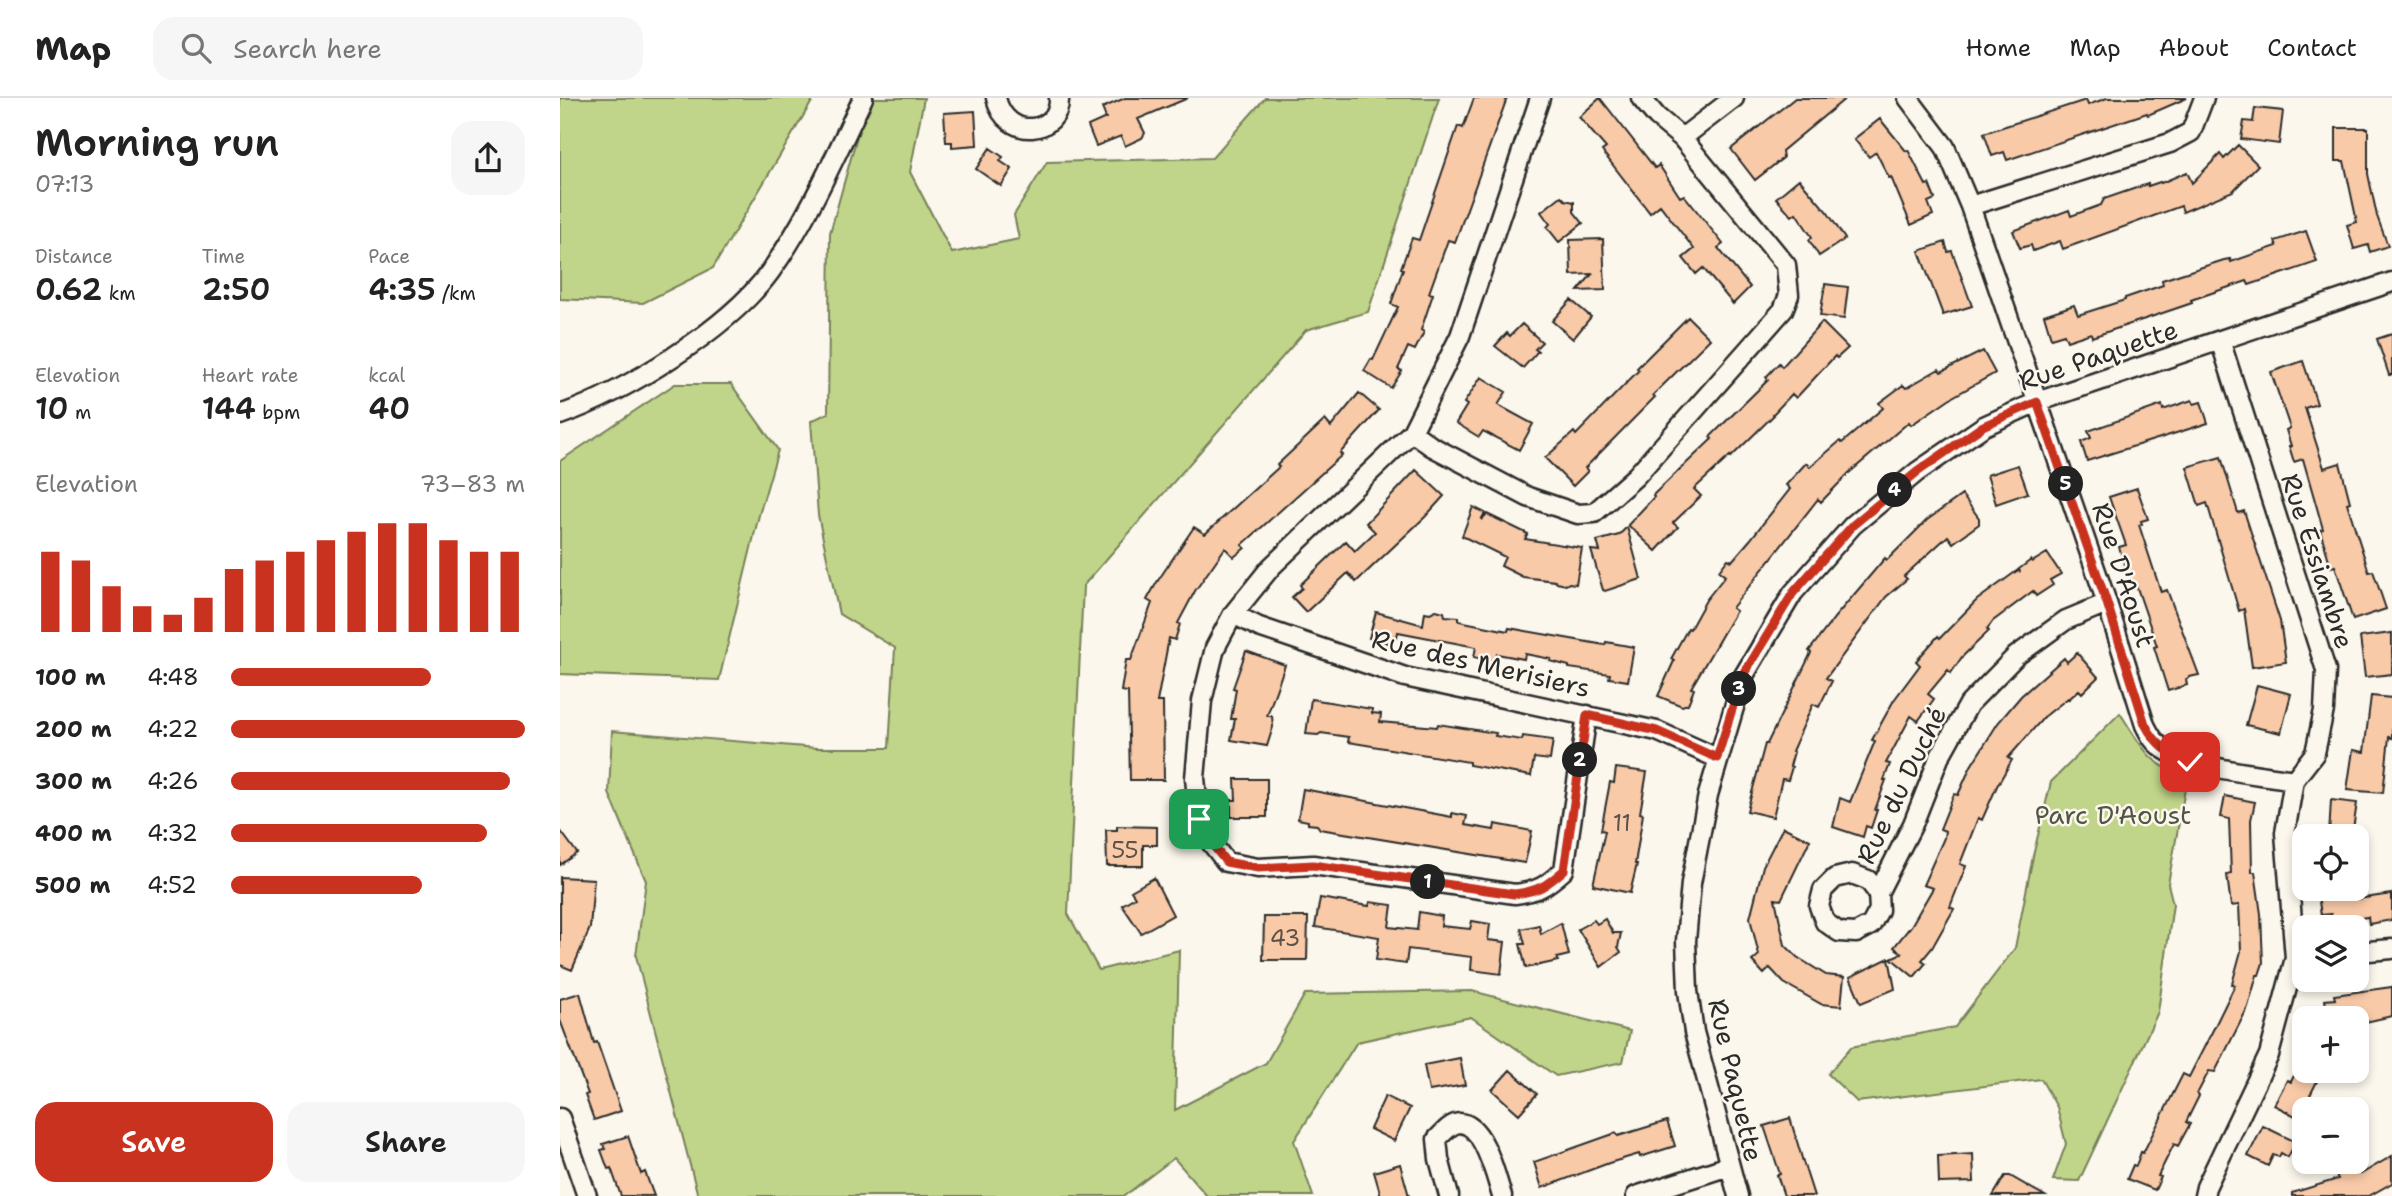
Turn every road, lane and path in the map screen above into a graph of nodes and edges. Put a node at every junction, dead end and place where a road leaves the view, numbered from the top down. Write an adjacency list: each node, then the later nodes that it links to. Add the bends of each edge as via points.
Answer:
1 (863, 98): 14 (street, via 797,230 753,293 725,319 651,370 585,407)
2 (996, 98): 3 (street, via 1002,116 1016,127 1034,129 1050,120)
3 (1059, 98)
4 (1540, 98): 15 (street, via 1460,336)
5 (1641, 98): 9 (street)
6 (1734, 98): 9 (street)
7 (1908, 98): 10 (street, Rue D'Aoust, via 1945,147)
8 (2204, 98): 10 (street, via 2191,132 2170,143)
9 (1682, 138): 15 (street, via 1786,265 1789,295 1783,310 1636,476 1594,513 1578,514 1528,497)
10 (1970, 206): 13 (street, Rue D'Aoust)
11 (2392, 282): 12 (street, Rue Paquette)
12 (2220, 340): 13 (street, Rue Paquette); 20 (street, Rue Essiambre, via 2326,670 2315,752)
13 (2037, 402): 16 (street, Rue D'Aoust); 19 (street, Rue Paquette, via 1983,426 1853,525 1793,593 1742,677)
14 (560, 415)
15 (1412, 432): 17 (street, via 1271,567)
16 (2107, 603): 20 (street, Rue D'Aoust, via 2154,740 2190,762); 21 (street, Rue du Duché, via 2066,620 2016,656 1969,704 1939,758)
17 (1233, 614): 18 (street, Rue des Merisiers, via 1405,677); 18 (street, via 1215,649 1202,701 1195,778 1202,831 1226,862 1258,868 1313,865 1514,894 1534,892 1564,870)
18 (1587, 715): 19 (street, Rue des Merisiers, via 1657,731)
19 (1717, 758): 27 (street, Rue Paquette, via 1691,883 1688,991 1694,1032)
20 (2294, 780): 22 (street, Rue Essiambre, via 2285,833)
21 (1878, 893)
22 (2295, 915)
23 (2392, 950): 24 (street)
24 (2369, 952)
25 (2292, 982): 33 (street, Rue Essiambre, via 2269,1055)
26 (560, 1118): 28 (street)
27 (1729, 1166): 31 (street); 32 (street, Rue Paquette)
28 (587, 1196)
29 (1449, 1196): 30 (street, via 1437,1139 1460,1123 1483,1141)
30 (1502, 1196)
31 (1636, 1196)
32 (1738, 1196)
33 (2204, 1196)

